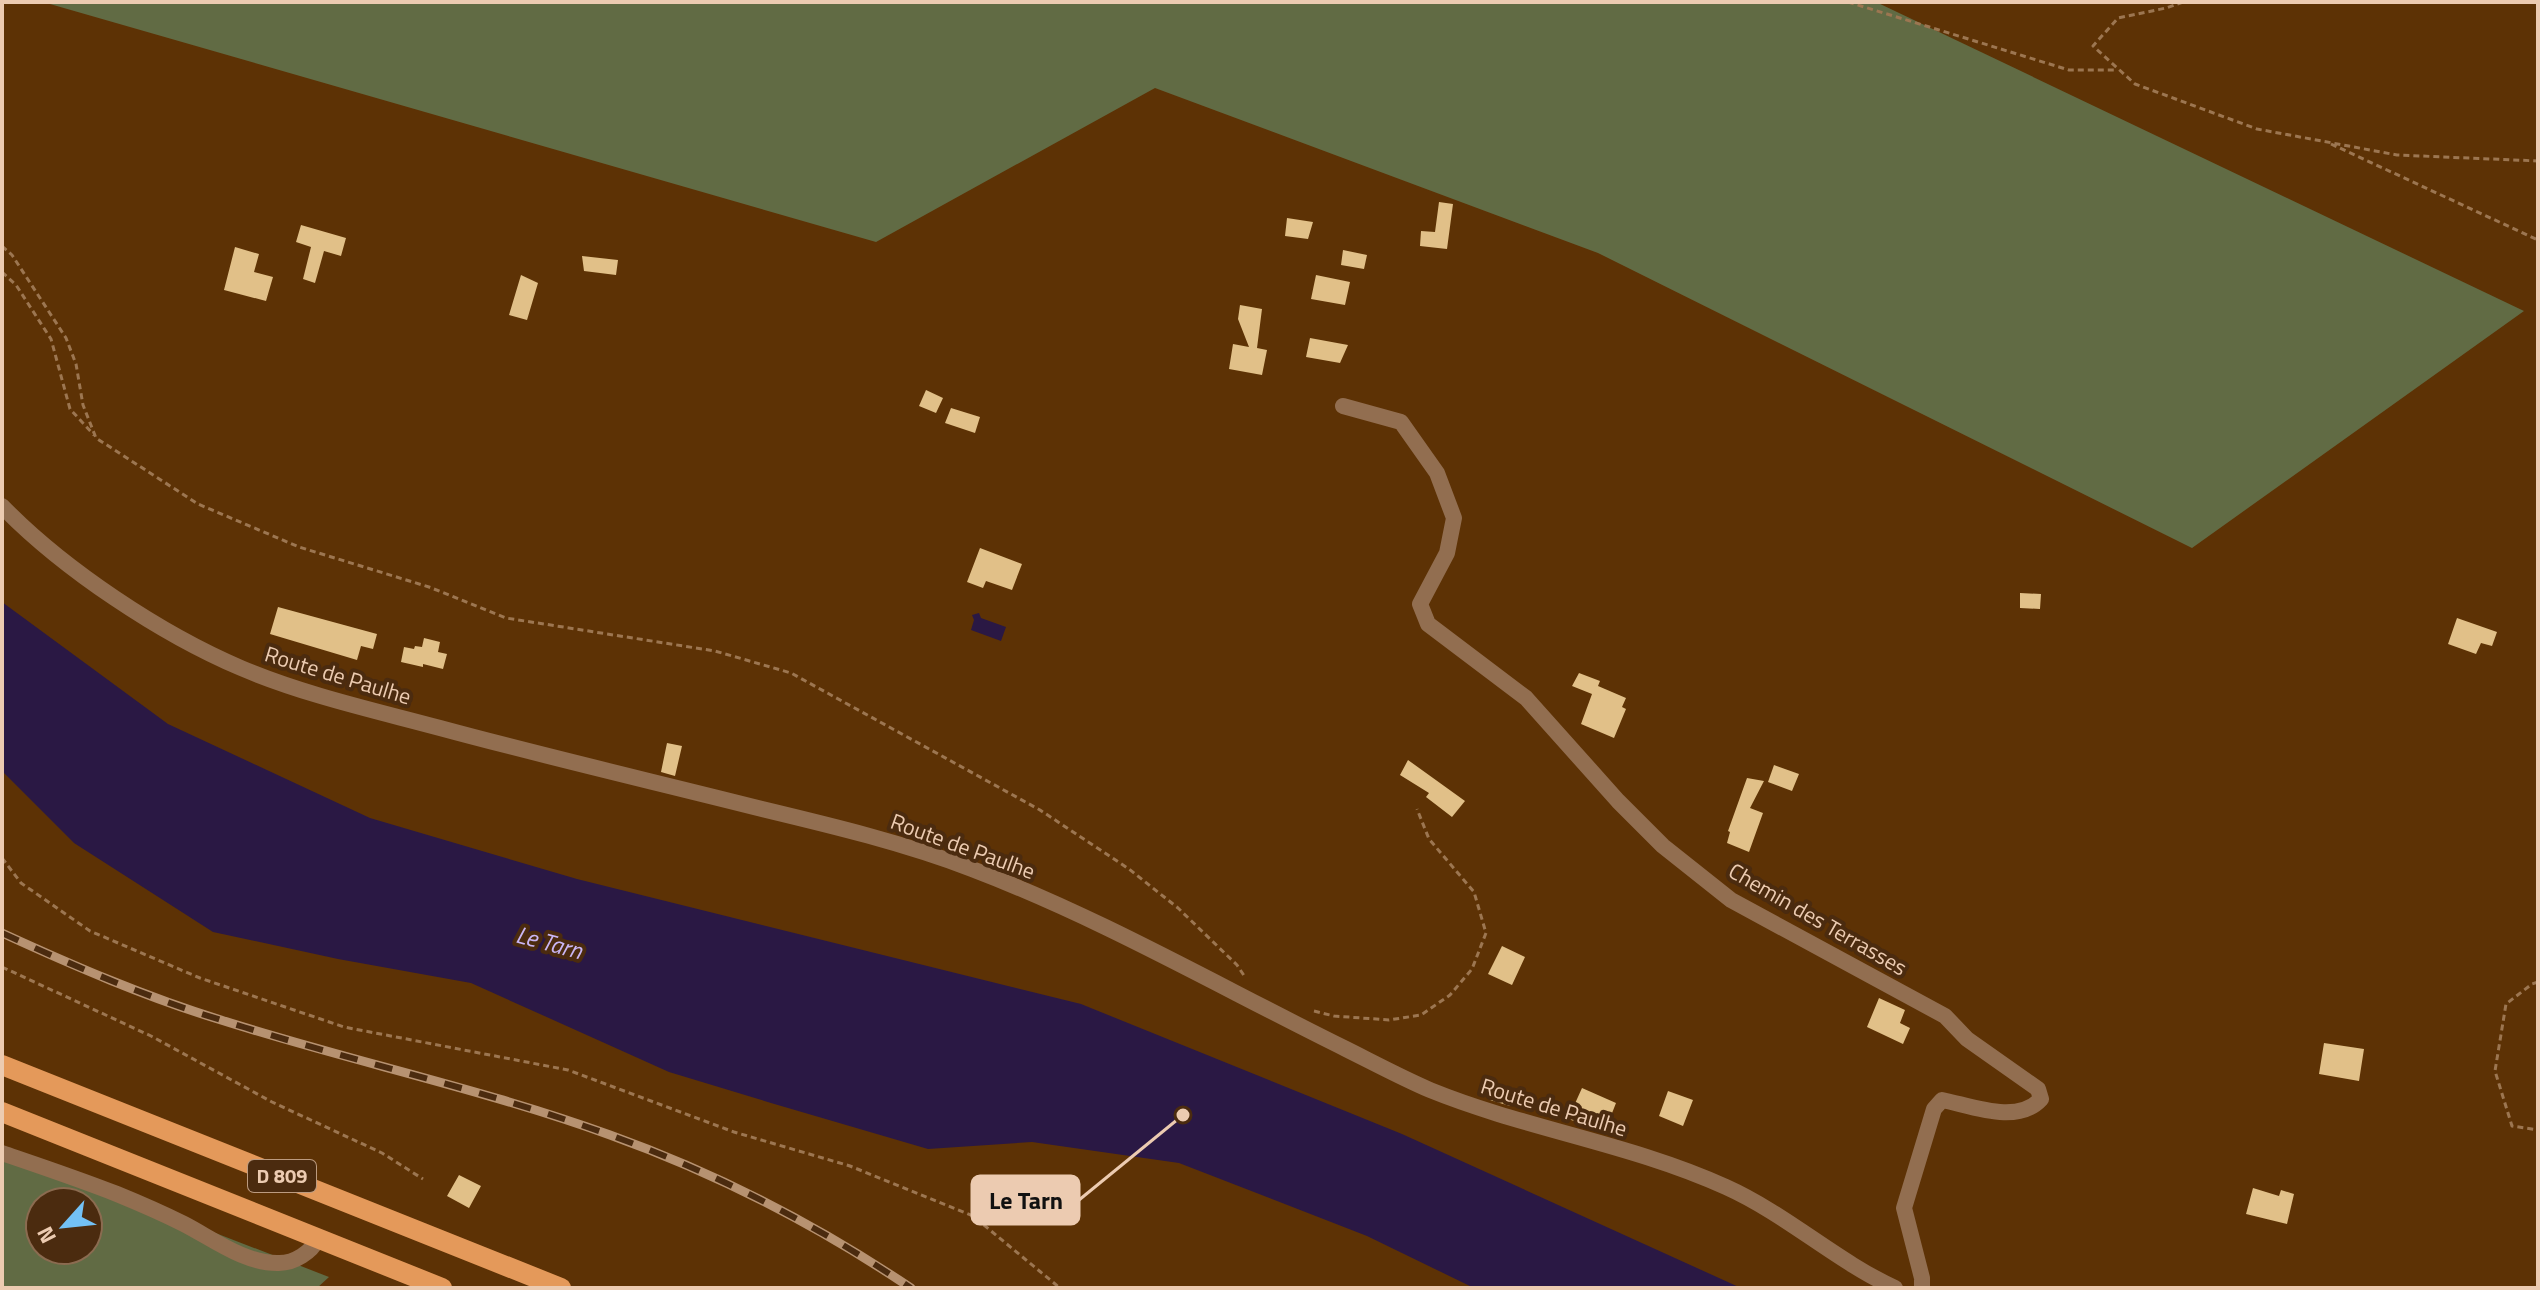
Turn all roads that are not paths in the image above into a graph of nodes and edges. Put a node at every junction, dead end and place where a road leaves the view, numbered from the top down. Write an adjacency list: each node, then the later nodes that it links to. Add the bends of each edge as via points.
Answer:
1 (1343, 406): 10 (street, Chemin des Terrasses, via 1401,422 1437,473 1454,518 1447,553 1420,604 1428,624 1526,698 1663,846 1731,900 1945,1016 1967,1039 2038,1089 2041,1099 2033,1108 2009,1113 1942,1100 1934,1109 1904,1208)
2 (2, 506): 9 (street, Route de Paulhe, via 102,589 199,649 243,669 331,699 942,859 1051,902 1427,1088 1719,1184 1754,1200)
3 (2, 1065): 8 (main road, D 809)
4 (2, 1112): 6 (main road, D 809)
5 (2, 1153): 6 (street, via 117,1194 261,1261 297,1259)
6 (318, 1239): 7 (main road, D 809)
7 (442, 1288)
8 (561, 1288)
9 (1895, 1288)
10 (1922, 1288)

